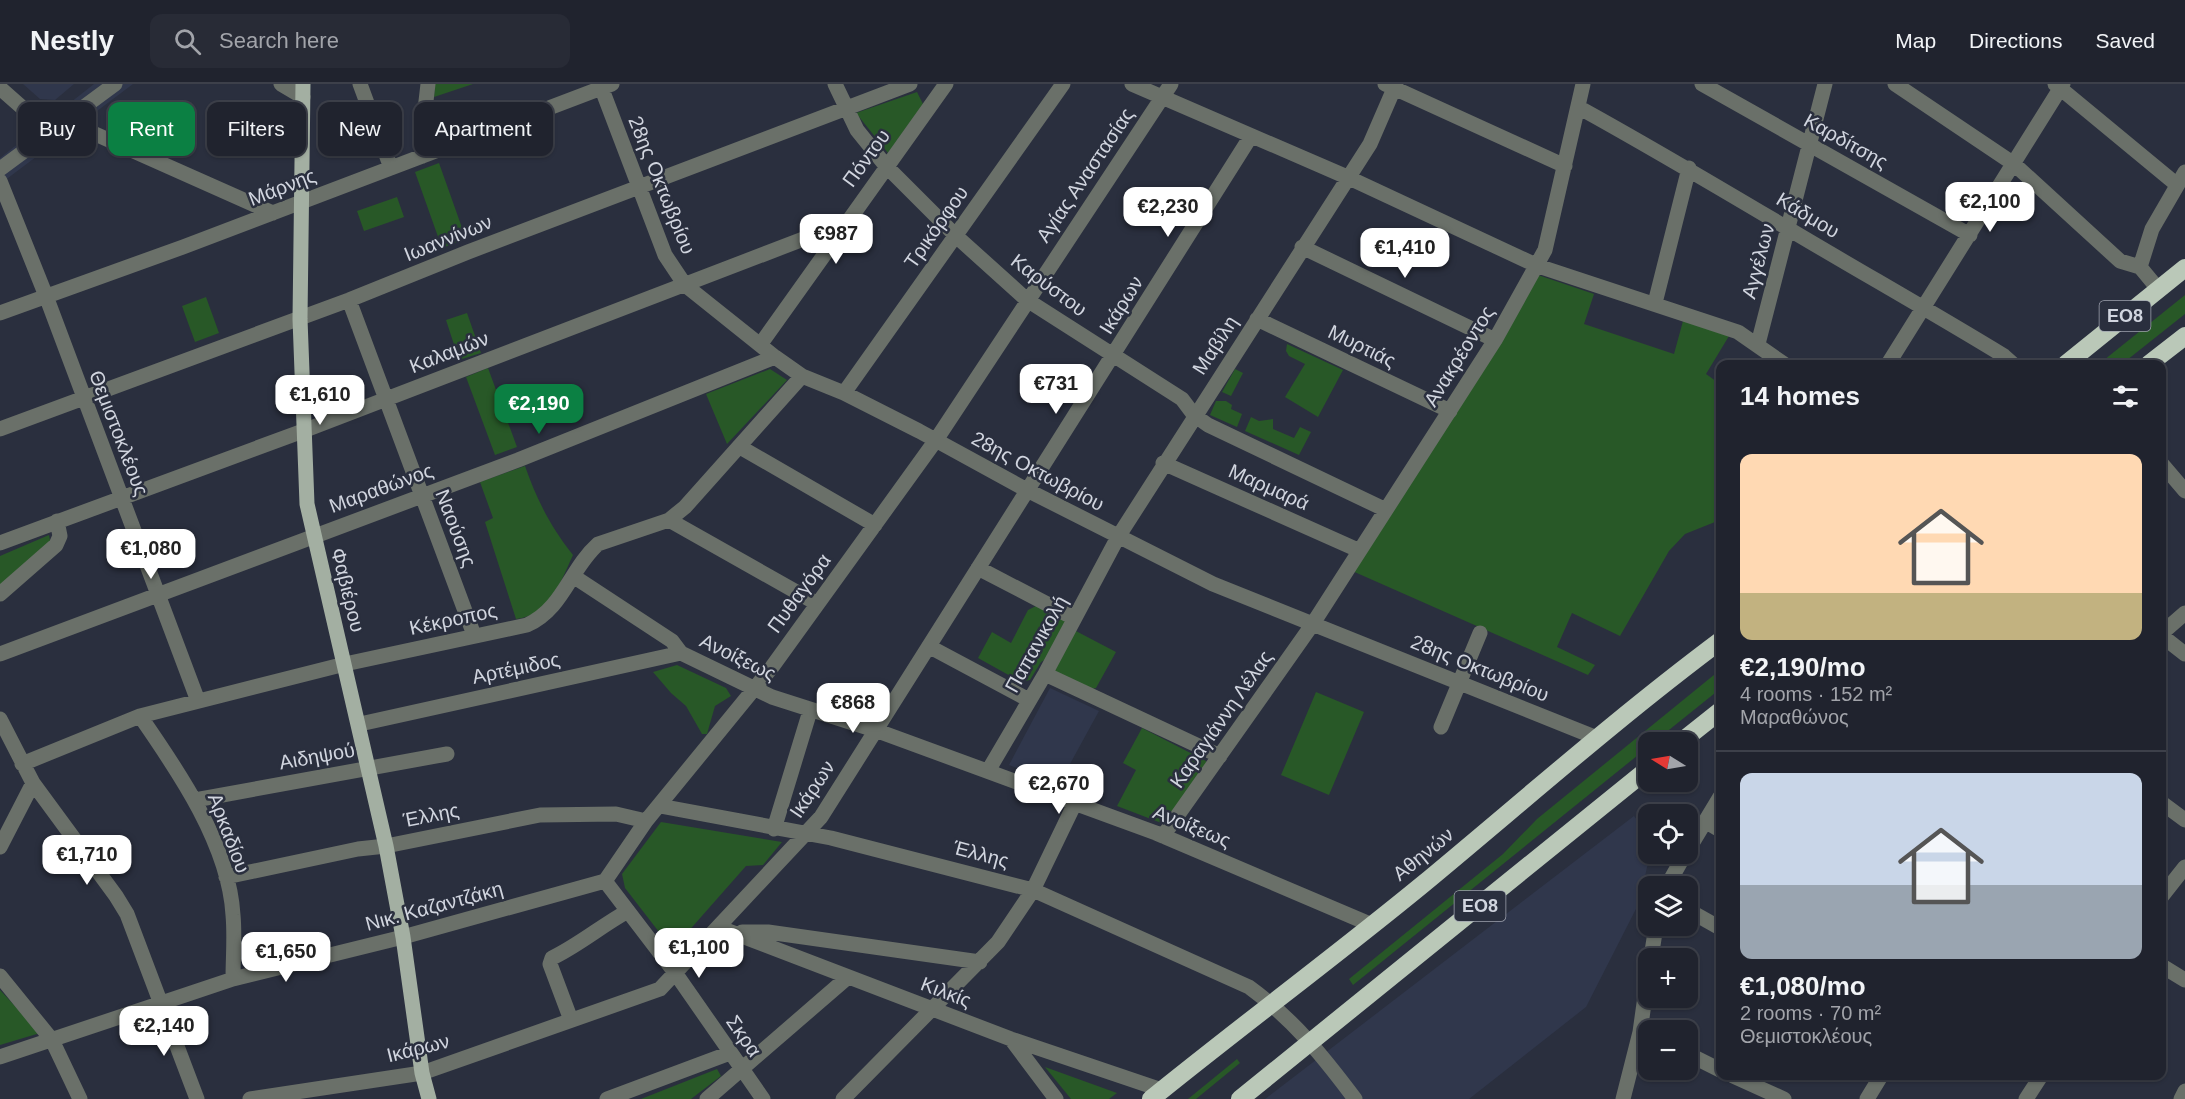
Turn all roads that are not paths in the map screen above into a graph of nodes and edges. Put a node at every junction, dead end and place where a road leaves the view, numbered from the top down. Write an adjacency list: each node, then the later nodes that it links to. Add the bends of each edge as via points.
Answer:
1 (115, 84): 21 (street)
2 (281, 84): 19 (street)
3 (360, 84): 35 (street)
4 (428, 84): 22 (street)
5 (836, 84): 26 (street, Καρύστου)
6 (910, 84): 26 (street, Ιωαννίνων)
7 (946, 84): 33 (street, Πόντου)
8 (1063, 84): 47 (street, Τρικόρφου)
9 (1132, 84): 20 (street)
10 (1171, 84): 20 (street, Αγίας Αναστασίας)
11 (1583, 84): 25 (street, Ανακρέοντος)
12 (1702, 84): 29 (street, Καρδίτσης)
13 (1825, 84): 29 (street, Αγγέλων)
14 (1895, 84): 32 (street)
15 (604, 85): 24 (street, Μάρνης); 41 (street, 28ης Οκτωβρίου)
16 (1392, 85): 34 (street); 38 (street, Μαβίλη, via 1370,144)
17 (2060, 85): 32 (street); 39 (street)
18 (0, 88): 23 (street)
19 (303, 90): 42 (main road, Φαβιέρου)
20 (1162, 98): 28 (street); 56 (street, Αγίας Αναστασίας)
21 (91, 102)
22 (426, 102)
23 (18, 104)
24 (553, 105)
25 (1578, 107): 34 (street, Ανακρέοντος); 36 (street, Κάδμου)
26 (844, 108): 33 (street, Καρύστου); 41 (street, Ιωαννίνων)
27 (96, 134): 43 (street)
28 (1251, 136): 38 (street); 67 (street, Ικάρων)
29 (1809, 145): 45 (street, Αγγέλων); 46 (street, Καρδίτσης)
30 (18, 156): 37 (street)
31 (423, 156): 35 (street, Μάρνης)
32 (2014, 164): 46 (street); 50 (street, via 2120,261)
33 (886, 166): 44 (street, Πόντου); 47 (street, Καρύστου)
34 (1565, 166): 49 (street, Ανακρέοντος)
35 (391, 168): 42 (street, Μάρνης)
36 (1689, 168): 45 (street, Κάδμου); 57 (street)
37 (0, 169)
38 (1347, 177): 48 (street, Μαβίλη); 49 (street)
39 (2181, 178): 50 (street, via 2152,229)
40 (0, 181): 54 (street, Θεμιστοκλέους)
41 (639, 188): 52 (street, 28ης Οκτωβρίου, via 665,255); 55 (street, Ιωαννίνων)
42 (301, 202): 43 (street, Μάρνης); 60 (main road, Φαβιέρου)
43 (273, 213): 54 (street, Μάρνης)
44 (845, 223): 52 (street, Καλαμών); 65 (street, Πόντου)
45 (1788, 229): 58 (street, Κάδμου); 64 (street, Αγγέλων)
46 (1970, 235): 58 (street)
47 (956, 236): 56 (street, Καρύστου); 74 (street, Τρικόρφου)
48 (1302, 247): 61 (street, Μαβίλη); 63 (street)
49 (1538, 266): 57 (street); 63 (street, Ανακρέοντος)
50 (2140, 267): 53 (street)
51 (2185, 268): 53 (highway, ΕΟ8)
52 (685, 285): 65 (street, 28ης Οκτωβρίου); 76 (street, Καλαμών)
53 (2159, 290): 71 (highway, ΕΟ8)
54 (46, 296): 59 (street, Μάρνης); 75 (street, Θεμιστοκλέους)
55 (348, 300): 60 (street, Ιωαννίνων); 76 (street, Ναούσης)
56 (1027, 300): 67 (street, Καρύστου); 81 (street, Αγίας Αναστασίας)
57 (1655, 303): 64 (street, via 1738,332)
58 (1924, 307): 69 (street); 70 (street, Κάδμου)
59 (0, 313)
60 (300, 319): 75 (street, Ιωαννίνων); 80 (main road, Φαβιέρου)
61 (1257, 319): 77 (street, Μυρτιάς); 78 (street, Μαβίλη)
62 (2185, 336): 72 (highway, ΕΟ8)
63 (1495, 340): 77 (street, Ανακρέοντος)
64 (1758, 344): 68 (street)
65 (760, 345): 66 (street, 28ης Οκτωβρίου)
66 (775, 357): 73 (street, 28ης Οκτωβρίου); 87 (street, Μαραθώνος)
67 (1113, 357): 78 (street, Καρύστου, via 1182,399); 85 (street, Ικάρων)
68 (1779, 360)
69 (1891, 360)
70 (2008, 360)
71 (2071, 360)
72 (2154, 360)
73 (802, 376): 74 (street, 28ης Οκτωβρίου); 82 (street, Κέκροπος)
74 (844, 393): 81 (street, 28ης Οκτωβρίου)
75 (83, 397): 79 (street, Ιωαννίνων); 88 (street, Θεμιστοκλέους)
76 (384, 399): 80 (street, Καλαμών); 87 (street, Ναούσης)
77 (1450, 411): 89 (street, Ανακρέοντος)
78 (1194, 415): 83 (street, Μαβίλη); 89 (street, Καρύστου)
79 (0, 429)
80 (303, 431): 88 (street, Καλαμών); 93 (main road, Φαβιέρου)
81 (936, 440): 85 (street, 28ης Οκτωβρίου); 92 (street, Πυθαγόρα)
82 (740, 447): 90 (street, Κέκροπος); 92 (street)
83 (1163, 463): 94 (street, Μαβίλη); 96 (street, Μαρμαρά)
84 (2166, 469): 86 (street)
85 (1027, 490): 94 (street, 28ης Οκτωβρίου); 97 (street, Ικάρων)
86 (2185, 491)
87 (421, 495): 93 (street, Μαραθώνος); 107 (street, Ναούσης)
88 (121, 497): 91 (street, Καλαμών); 100 (street, Θεμιστοκλέους)
89 (1384, 509): 96 (street, Ανακρέοντος)
90 (669, 520): 98 (street, Κέκροπος, via 598,544); 101 (street)
91 (57, 521): 95 (street, Καλαμών); 99 (street, via 60,536 56,544)
92 (875, 525): 101 (street, Πυθαγόρα)
93 (312, 535): 100 (street, Μαραθώνος); 114 (main road, Φαβιέρου)
94 (1118, 537): 103 (street, Παπανικολή); 104 (street, 28ης Οκτωβρίου, via 1213,584)
95 (0, 543)
96 (1358, 550): 104 (street, Ανακρέοντος)
97 (978, 568): 103 (street); 110 (street, Ικάρων)
98 (573, 576): 107 (street, Κέκροπος, via 554,606 539,620); 111 (street, Ανοίξεως, via 672,641)
99 (0, 594)
100 (158, 595): 112 (street, Μαραθώνος); 119 (street, Θεμιστοκλέους)
101 (816, 603): 117 (street, Πυθαγόρα)
102 (2185, 613): 105 (street)
103 (1074, 618): 115 (street, Παπανικολή)
104 (1312, 625): 116 (street, 28ης Οκτωβρίου); 130 (street, Καραγιάννη Λέλας)
105 (2166, 631)
106 (1480, 633): 116 (street)
107 (474, 635): 114 (street, Κέκροπος)
108 (2166, 638): 113 (street)
109 (1716, 644): 128 (highway, Αθηνών / ΕΟ8)
110 (930, 647): 118 (street); 126 (street, Ικάρων)
111 (681, 653): 117 (street, Ανοίξεως); 123 (street, Αρτέμιδος)
112 (0, 654)
113 (2185, 654)
114 (345, 664): 119 (street, Κέκροπος); 123 (main road, Φαβιέρου)
115 (1045, 674): 118 (street, Παπανικολή); 130 (street)
116 (1460, 681): 124 (street); 128 (street, 28ης Οκτωβρίου)
117 (754, 688): 120 (street, Ανοίξεως); 139 (street, Πυθαγόρα)
118 (1029, 700): 133 (street, Παπανικολή)
119 (198, 701): 122 (street, Κέκροπος)
120 (810, 711): 126 (street, Ανοίξεως); 145 (street)
121 (1716, 714): 127 (highway)
122 (140, 716): 131 (street, Κέκροπος); 136 (street, Αρκαδίου)
123 (360, 724): 132 (main road, Φαβιέρου)
124 (1441, 727)
125 (2, 729): 131 (street)
126 (875, 730): 133 (street, Ανοίξεως); 147 (street, Ικάρων)
127 (1694, 732)
128 (1597, 738): 158 (highway, Αθηνών / ΕΟ8)
129 (447, 754): 132 (street, Αιδηψού)
130 (1220, 756): 148 (street, Καραγιάννη Λέλας)
131 (22, 764): 135 (street)
132 (369, 768): 136 (street, Αιδηψού); 149 (main road, Φαβιέρου)
133 (988, 771): 137 (street, Ανοίξεως)
134 (1638, 777): 176 (highway, ΕΟ8)
135 (33, 783): 150 (street); 171 (street, via 116,896 134,930)
136 (195, 800): 152 (street, Αρκαδίου)
137 (1075, 803): 148 (street, Ανοίξεως); 154 (street)
138 (1716, 804): 143 (street)
139 (660, 806): 142 (street, Πυθαγόρα); 145 (street, Έλλης)
140 (2166, 806): 141 (street)
141 (2185, 820)
142 (645, 821): 149 (street, Έλλης, via 616,814 540,815); 153 (street, Πυθαγόρα)
143 (1706, 821): 144 (street); 146 (street)
144 (1716, 827)
145 (774, 829): 147 (street, Έλλης)
146 (1698, 833)
147 (807, 834): 154 (street, Έλλης); 160 (street, Ικάρων)
148 (1163, 836): 158 (street, Ανοίξεως)
149 (386, 846): 152 (street, Έλλης); 162 (main road, Φαβιέρου)
150 (0, 848)
151 (2185, 867): 155 (street)
152 (226, 877): 168 (street, Αρκαδίου, via 233,913)
153 (605, 881): 156 (street, Σκρα); 162 (street, Νικ. Καζαντζάκη)
154 (1033, 890): 163 (street); 170 (street, Έλλης, via 1223,973)
155 (2166, 891)
156 (628, 911): 165 (street, Σκρα); 173 (street, via 585,936 573,948 552,957 550,964)
157 (1698, 916): 159 (street)
158 (1372, 925): 170 (highway, Αθηνών / ΕΟ8)
159 (1716, 926)
160 (718, 927): 161 (street, Κιλκίς); 165 (street, Ικάρων)
161 (736, 933): 163 (street, via 768,932); 167 (street, Κιλκίς)
162 (403, 937): 168 (street, Νικ. Καζαντζάκη); 183 (main road, Φαβιέρου)
163 (980, 962): 172 (street)
164 (2166, 968): 169 (street)
165 (676, 974): 173 (street, Ικάρων, via 660,989); 177 (street, Σκρα)
166 (0, 976): 175 (street)
167 (848, 977): 172 (street, Κιλκίς); 182 (street)
168 (233, 980): 171 (street, Νικ. Καζαντζάκη)
169 (2185, 980)
170 (1270, 1002): 176 (street, Έλλης); 188 (highway, Αθηνών / ΕΟ8)
171 (162, 1004): 175 (street, Νικ. Καζαντζάκη); 190 (street)
172 (931, 1009): 174 (street, Κιλκίς); 196 (street)
173 (571, 1020): 183 (street, Ικάρων)
174 (1011, 1039): 188 (street, Κιλκίς); 197 (street)
175 (52, 1040): 179 (street, Νικ. Καζαντζάκη); 189 (street)
176 (1311, 1041): 198 (highway, ΕΟ8); 199 (street, Έλλης)
177 (730, 1053): 182 (street, Σκρα); 193 (street)
178 (1638, 1053): 200 (street)
179 (0, 1058)
180 (1698, 1059): 181 (street)
181 (1716, 1068)
182 (742, 1071): 194 (street); 195 (street, Σκρα)
183 (422, 1073): 191 (street, Ικάρων); 192 (main road, Φαβιέρου)
184 (1742, 1080): 201 (street)
185 (1879, 1080): 202 (street)
186 (2038, 1080): 203 (street)
187 (2185, 1090): 204 (street)
188 (1157, 1095)
189 (80, 1099)
190 (197, 1099)
191 (250, 1099)
192 (429, 1099)
193 (607, 1099)
194 (707, 1099)
195 (763, 1099)
196 (843, 1099)
197 (1056, 1099)
198 (1240, 1099)
199 (1355, 1099)
200 (1623, 1099)
201 (1784, 1099)
202 (1867, 1099)
203 (2026, 1099)
204 (2181, 1099)

